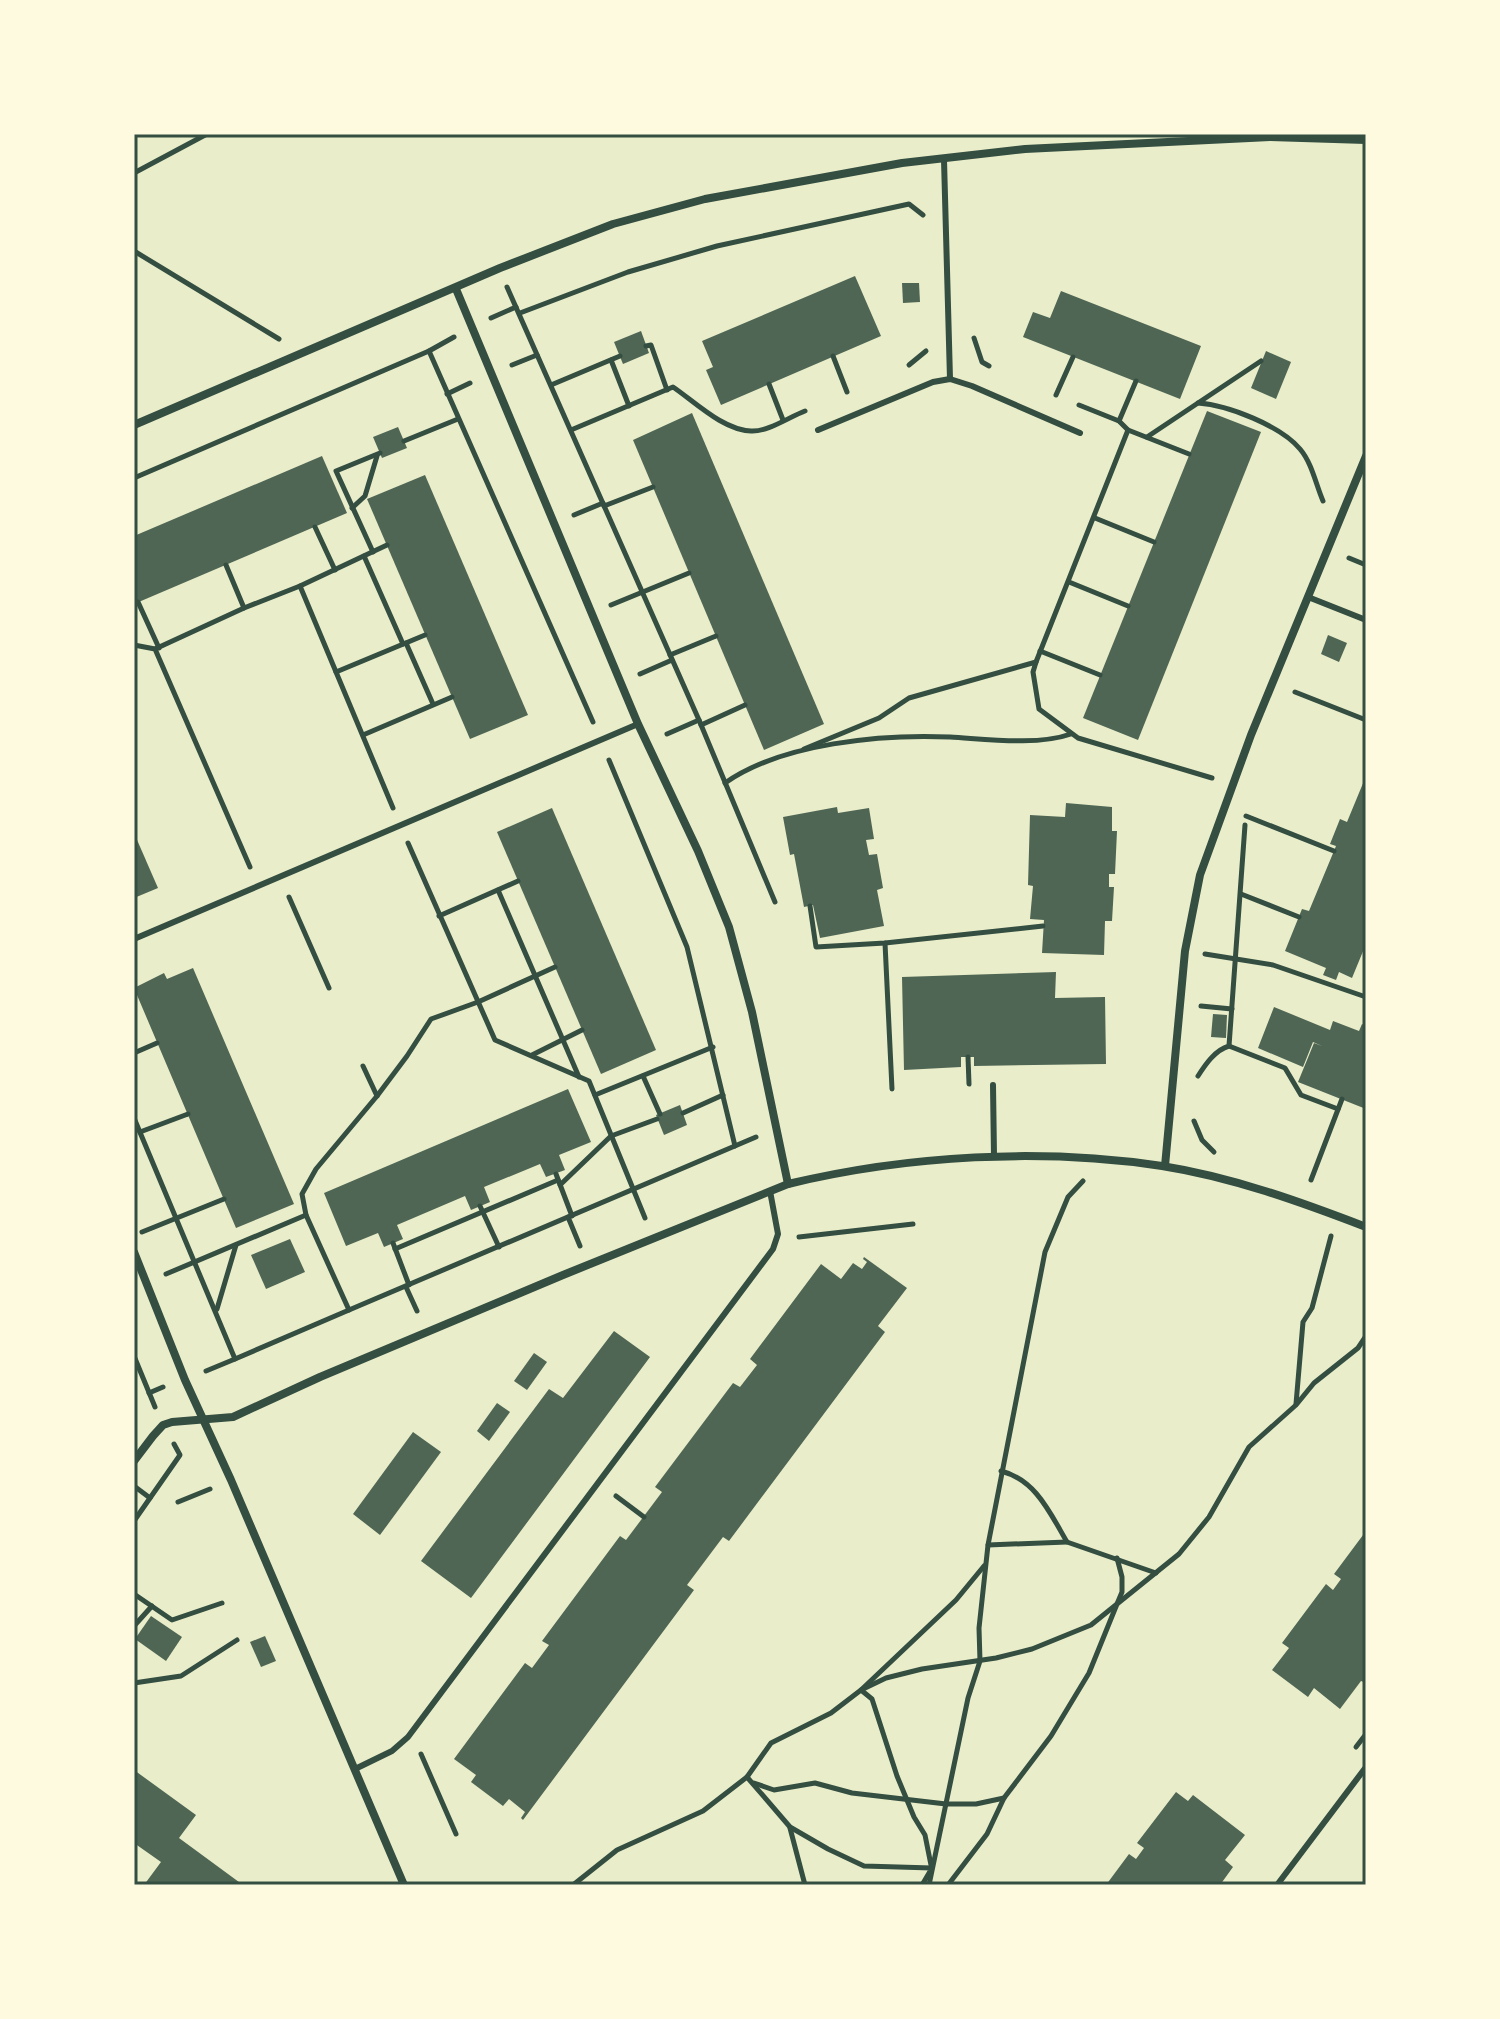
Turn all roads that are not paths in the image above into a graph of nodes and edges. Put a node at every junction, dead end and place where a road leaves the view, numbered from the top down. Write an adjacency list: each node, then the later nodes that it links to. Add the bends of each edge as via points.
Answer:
1 (1366, 140): 2 (street, via 1270,137 1025,149)
2 (944, 160): 3 (street, via 705,199 613,224); 4 (lane)
3 (456, 289): 5 (street); 11 (street)
4 (950, 379): 6 (lane); 7 (lane)
5 (134, 425)
6 (818, 430)
7 (1080, 433)
8 (1366, 456): 9 (street)
9 (1308, 597): 10 (lane); 15 (street, via 1200,875 1185,951)
10 (1366, 620)
11 (638, 724): 12 (lane); 16 (street, via 729,927)
12 (134, 939)
13 (993, 1085): 14 (lane)
14 (994, 1156): 15 (street); 16 (street)
15 (1165, 1166): 18 (street, via 1244,1185)
16 (788, 1184): 17 (street)
17 (770, 1191): 20 (street, via 233,1417); 23 (lane, via 777,1239 773,1249 412,1732 392,1751)
18 (1366, 1227)
19 (134, 1252): 20 (street)
20 (203, 1419): 21 (street, via 163,1425); 23 (street)
21 (134, 1461)
22 (1366, 1767): 25 (lane)
23 (355, 1769): 24 (street)
24 (404, 1885)
25 (1277, 1885)

